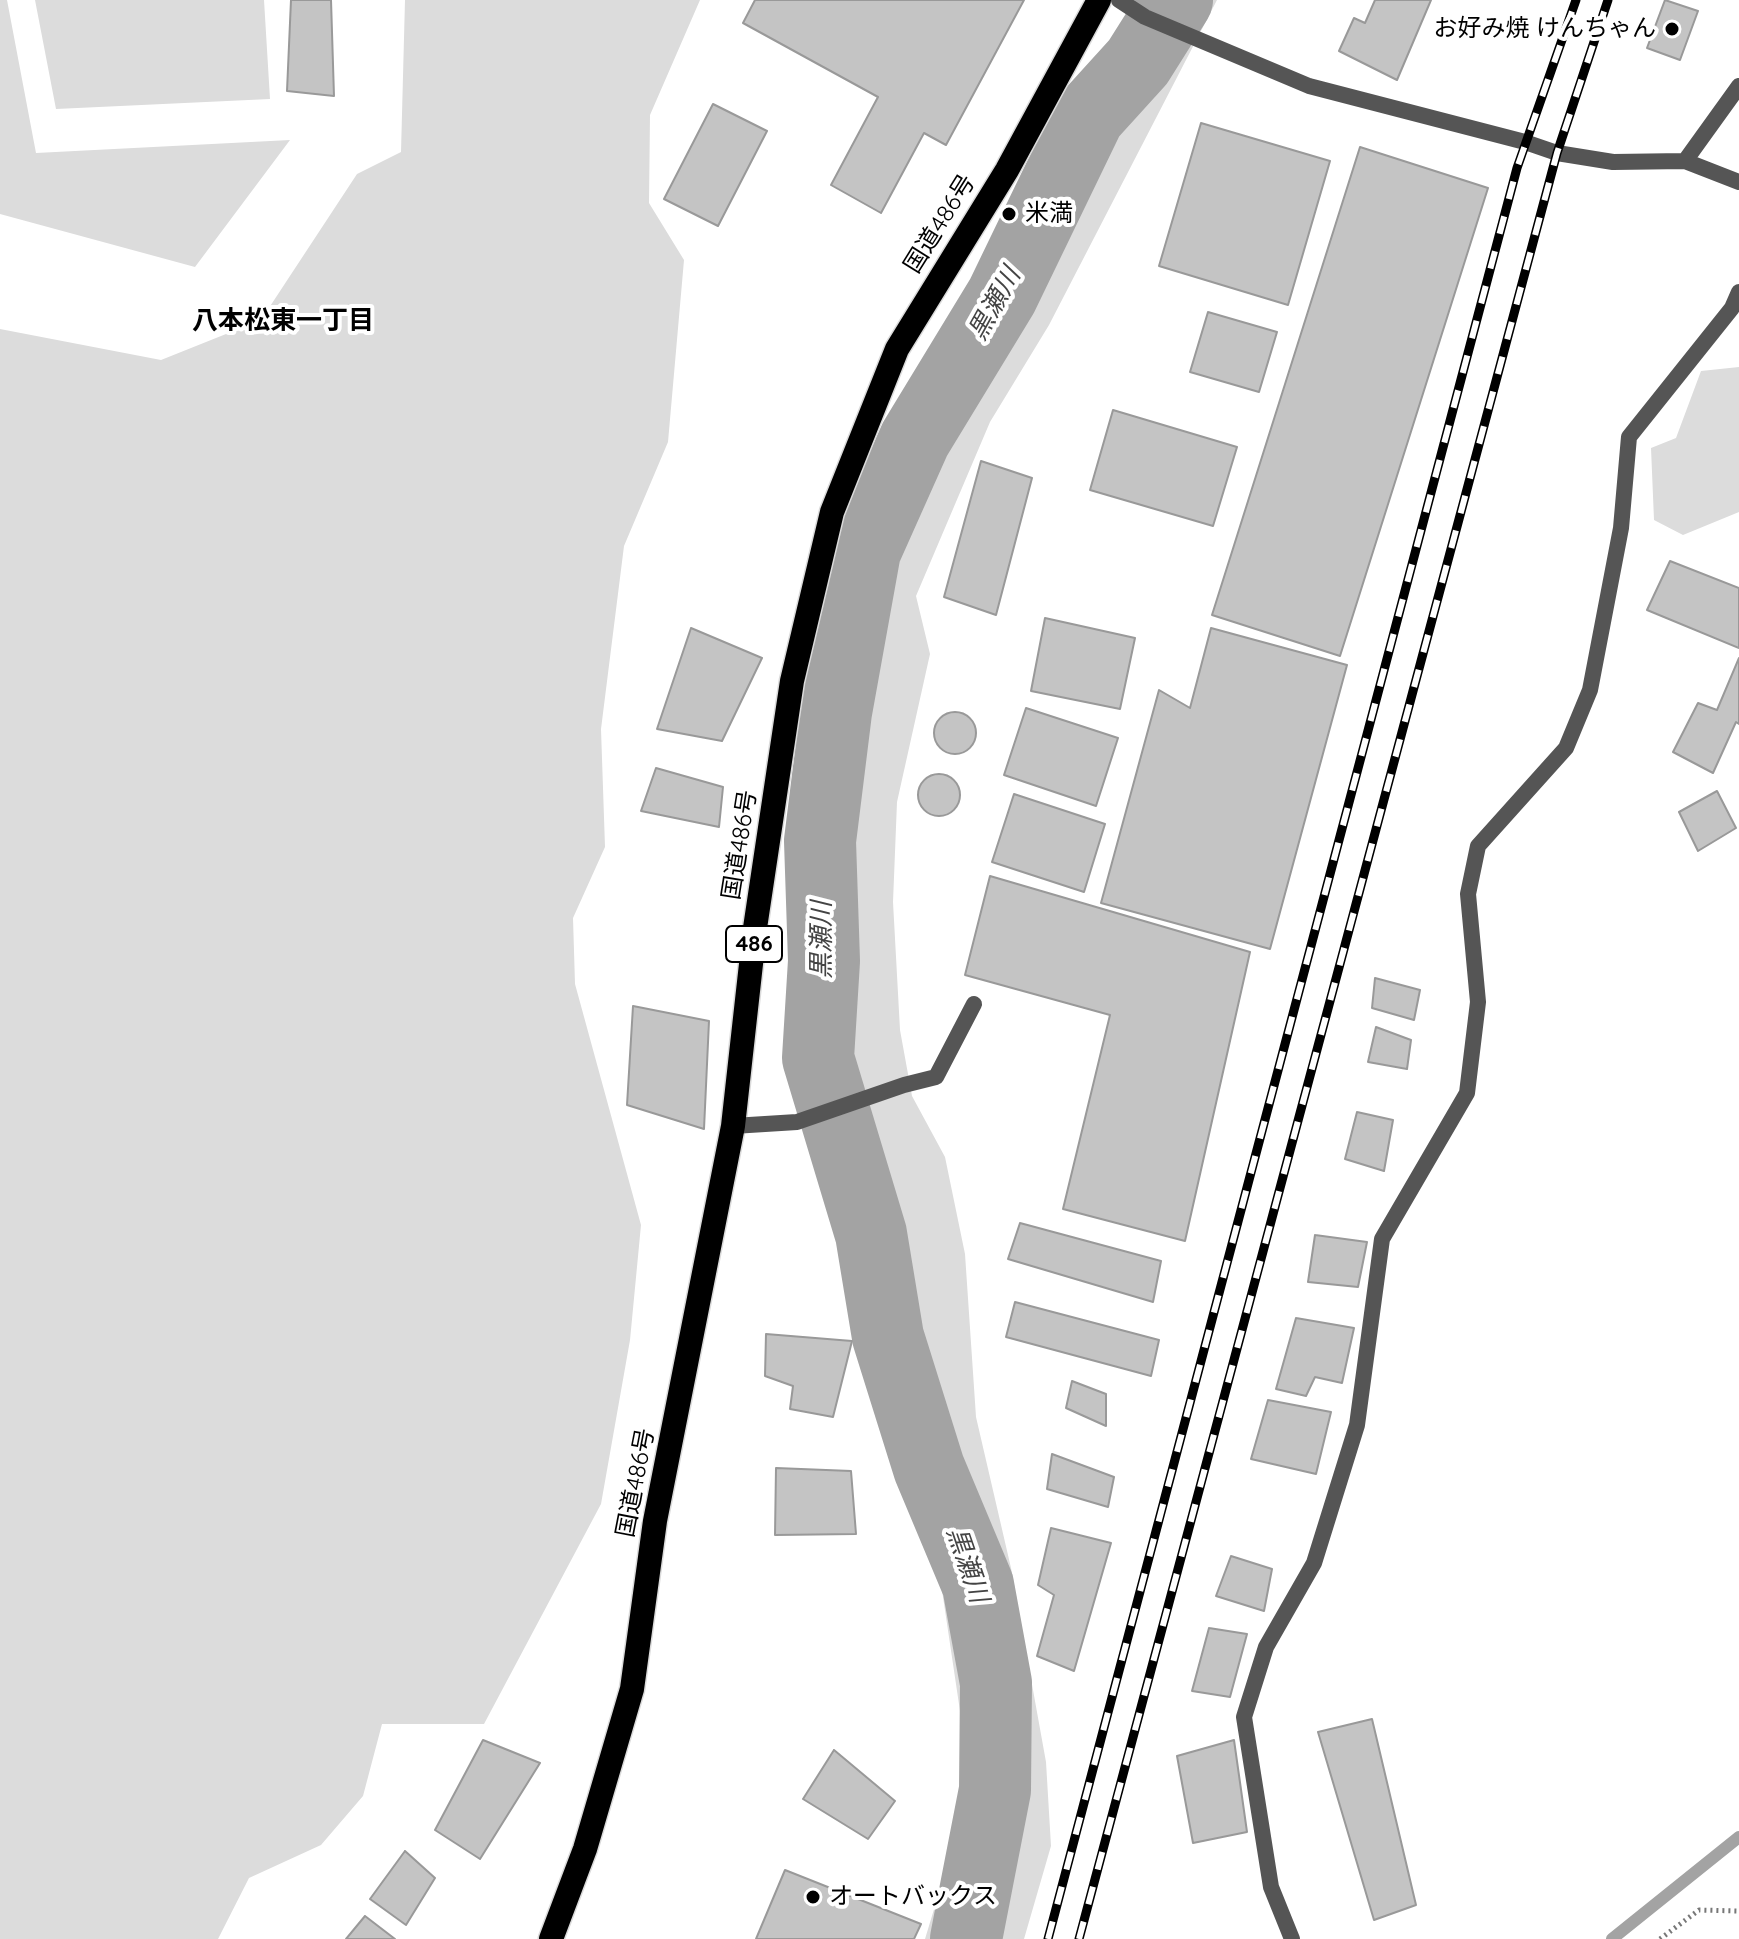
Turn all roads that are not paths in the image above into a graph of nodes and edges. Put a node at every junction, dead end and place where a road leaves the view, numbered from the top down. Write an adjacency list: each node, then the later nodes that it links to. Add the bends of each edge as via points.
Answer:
1 (1099, 0): 8 (highway, 国道486号 / 486, via 1007,170 897,349 832,512 792,681 755,928)
2 (1119, 0): 4 (street, via 1145,17 1309,86 1557,153 1613,162)
3 (1739, 86): 4 (street)
4 (1685, 161): 5 (street)
5 (1739, 182)
6 (1739, 292): 10 (street, via 1732,308 1629,437 1621,528 1590,690 1566,748 1478,846 1468,894 1478,1002 1467,1093 1382,1239 1357,1425 1314,1563 1266,1647 1244,1717 1271,1887)
7 (974, 1004): 8 (street, via 936,1077 797,1122)
8 (733, 1126): 9 (highway, 国道486号 / 486, via 655,1521 632,1689 585,1849)
9 (551, 1939)
10 (1292, 1939)

